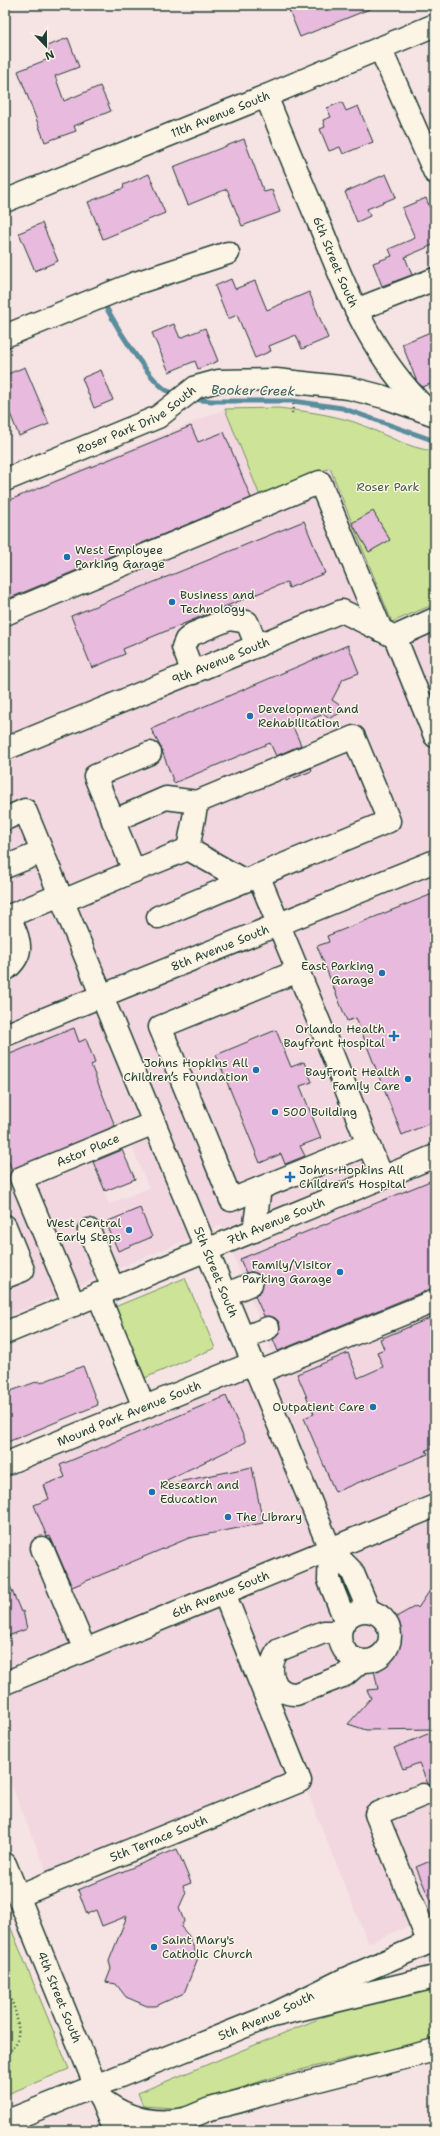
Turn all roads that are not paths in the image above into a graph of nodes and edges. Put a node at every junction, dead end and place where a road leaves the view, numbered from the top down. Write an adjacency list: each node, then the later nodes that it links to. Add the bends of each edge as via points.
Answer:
1 (435, 25): 2 (main road, 11th Avenue South)
2 (380, 48): 3 (main road, 11th Avenue South); 4 (main road)
3 (266, 96): 5 (main road, 11th Avenue South); 8 (main road, 6th Street South)
4 (435, 173)
5 (5, 201)
6 (228, 253): 9 (main road, via 133,284)
7 (435, 279): 8 (main road)
8 (356, 310): 10 (main road, 6th Street South, via 372,342 392,372)
9 (5, 336)
10 (433, 414): 11 (main road, Roser Park Drive South, via 349,388 306,382 247,379 218,381 196,387 158,417)
11 (5, 480)
12 (5, 614): 14 (main road, via 320,482)
13 (435, 619): 14 (main road)
14 (388, 634): 15 (main road, 9th Avenue South, via 342,611); 17 (main road)
15 (257, 646): 16 (main road, 9th Avenue South); 16 (main road, via 247,622 229,619 193,634 185,644 183,647)
16 (193, 672): 18 (main road, 9th Avenue South)
17 (435, 736)
18 (5, 749)
19 (150, 754): 22 (main road, via 95,776)
20 (197, 802): 22 (main road, via 166,798); 23 (main road); 28 (main road, via 354,737 389,821)
21 (5, 819): 24 (main road, 5th Street South, via 25,810)
22 (113, 821): 27 (main road)
23 (188, 849): 27 (main road); 28 (main road)
24 (42, 852): 26 (main road); 29 (main road, 5th Street South)
25 (435, 861): 31 (main road, 8th Avenue South)
26 (5, 867)
27 (134, 872): 29 (main road)
28 (252, 878): 30 (main road); 31 (main road)
29 (61, 898): 32 (main road, via 9,916 20,943 17,959); 34 (main road, 5th Street South)
30 (158, 917)
31 (279, 924): 33 (main road); 34 (main road, 8th Avenue South)
32 (5, 970)
33 (298, 971): 37 (main road); 40 (main road, via 160,1027 231,1200)
34 (101, 996): 35 (main road, 8th Avenue South); 36 (main road, 5th Street South)
35 (5, 1035)
36 (154, 1123): 44 (main road, 5th Street South); 50 (main road, Astor Place, via 21,1178)
37 (368, 1144): 39 (main road); 40 (main road)
38 (435, 1156): 39 (main road, 7th Avenue South)
39 (382, 1178): 43 (main road, 7th Avenue South)
40 (260, 1188): 43 (main road)
41 (5, 1226): 45 (main road, via 23,1270)
42 (89, 1230): 47 (main road)
43 (254, 1231): 44 (main road, 7th Avenue South)
44 (207, 1250): 47 (main road, 7th Avenue South); 48 (main road, 5th Street South)
45 (5, 1277)
46 (251, 1284): 48 (main road)
47 (106, 1291): 50 (main road, 7th Avenue South); 55 (main road)
48 (225, 1295): 53 (main road, 5th Street South)
49 (435, 1301): 54 (main road, Mound Park Avenue South)
50 (74, 1305): 52 (main road, 7th Avenue South)
51 (268, 1328): 53 (main road)
52 (5, 1333)
53 (243, 1338): 54 (main road, 5th Street South)
54 (255, 1368): 55 (main road, Mound Park Avenue South); 59 (main road, 5th Street South)
55 (144, 1407): 56 (main road, Mound Park Avenue South)
56 (5, 1464)
57 (435, 1506): 59 (main road, 6th Avenue South)
58 (42, 1548): 63 (main road)
59 (330, 1549): 60 (main road, 6th Avenue South); 61 (main road, via 352,1571); 62 (main road, via 329,1580)
60 (224, 1593): 63 (main road, 6th Avenue South); 68 (main road, 5th Terrace South, via 300,1781)
61 (369, 1611): 62 (main road, via 356,1612); 64 (main road, via 381,1615 387,1622 391,1638 384,1653 369,1661)
62 (343, 1626): 64 (main road, via 342,1646 346,1653); 64 (main road, via 279,1650 271,1664 271,1672 277,1686 288,1695 296,1694 345,1674)
63 (85, 1650): 65 (main road, 6th Avenue South)
64 (360, 1661)
65 (5, 1683)
66 (424, 1795): 69 (main road, via 376,1814)
67 (5, 1864): 68 (main road, 4th Street South)
68 (18, 1896): 73 (main road, 4th Street South)
69 (432, 1942): 71 (main road, 5th Avenue South, via 347,1978)
70 (435, 1977): 71 (main road)
71 (268, 2017): 73 (main road, 5th Avenue South)
72 (435, 2050): 74 (main road, via 260,2095)
73 (97, 2092): 74 (main road, via 123,2114 160,2123 185,2119 210,2109); 75 (main road, 5th Avenue South); 77 (main road, 4th Street South)
74 (232, 2105): 78 (main road)
75 (5, 2123): 76 (main road)
76 (8, 2131)
77 (114, 2131)
78 (198, 2131)

